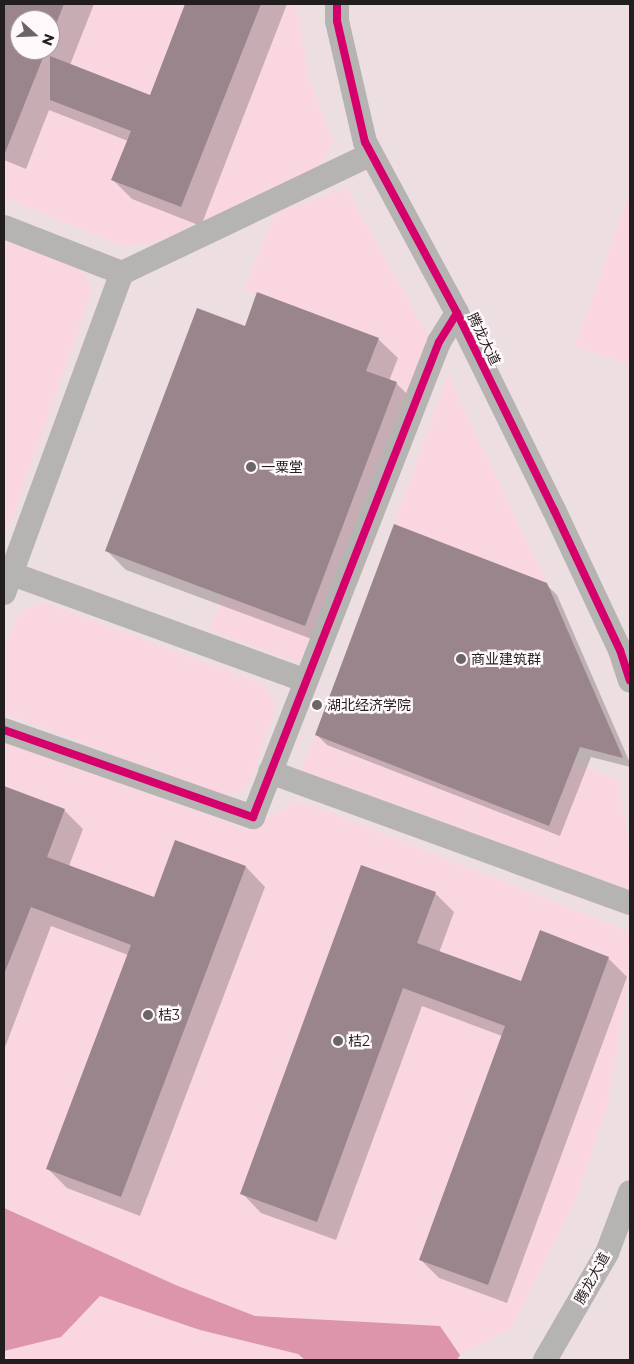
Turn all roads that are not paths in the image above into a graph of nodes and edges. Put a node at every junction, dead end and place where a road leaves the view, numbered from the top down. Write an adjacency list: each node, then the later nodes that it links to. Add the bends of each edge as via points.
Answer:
1 (337, 4): 2 (street, 腾龙大道, via 337,21 365,142)
2 (371, 154): 4 (street); 5 (street, 腾龙大道)
3 (4, 227): 4 (street)
4 (122, 273): 6 (street)
5 (457, 313): 7 (street, 腾龙大道, via 567,536 620,650); 8 (street, via 439,342)
6 (6, 580): 8 (street)
7 (630, 680)
8 (306, 681): 10 (street)
9 (4, 730): 10 (street, via 253,817)
10 (270, 772): 11 (street)
11 (630, 904)
12 (630, 1192): 13 (street, 腾龙大道, via 607,1254)
13 (545, 1360)

